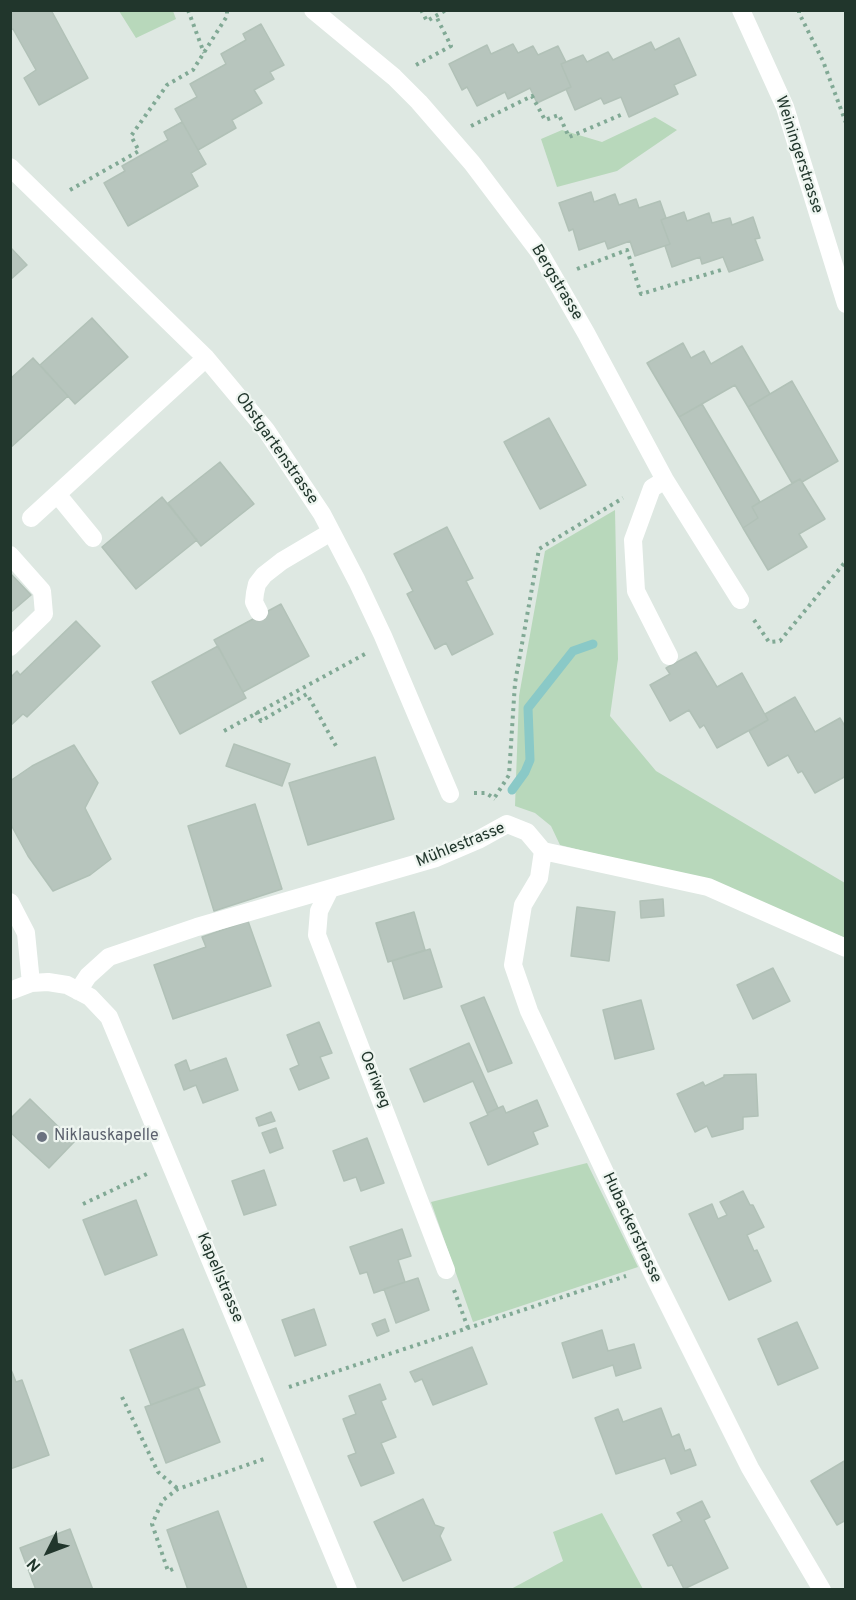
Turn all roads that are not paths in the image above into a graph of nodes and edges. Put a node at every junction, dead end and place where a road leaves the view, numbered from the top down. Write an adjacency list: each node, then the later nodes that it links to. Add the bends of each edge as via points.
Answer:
1 (314, 10): 6 (street, Bergstrasse, via 419,102 495,193 544,261)
2 (741, 10): 4 (street, Weiningerstrasse, via 785,107)
3 (10, 166): 5 (street, Obstgartenstrasse)
4 (846, 304)
5 (206, 358): 7 (street); 9 (street, Obstgartenstrasse, via 266,430)
6 (665, 480): 12 (street, Bergstrasse); 15 (street, via 652,488 633,540 636,591)
7 (57, 494): 8 (street); 10 (street)
8 (31, 518)
9 (331, 532): 13 (street, via 264,575 255,593); 16 (street, Obstgartenstrasse, via 383,636)
10 (93, 538)
11 (10, 555): 14 (street, via 42,591 44,614)
12 (740, 600)
13 (258, 612)
14 (10, 646)
15 (669, 656)
16 (450, 794)
17 (543, 851): 18 (street, Mühlestrasse, via 528,832 507,824 436,858); 20 (street, via 708,887); 26 (street, Hubackerstrasse, via 539,878 523,905 513,965 529,1011 750,1468)
18 (330, 889): 22 (street, Mühlestrasse, via 109,957); 24 (street, Oeriweg, via 319,911 317,935)
19 (10, 902): 21 (street, via 27,933)
20 (846, 948)
21 (31, 983): 22 (street, via 48,982); 23 (street)
22 (73, 988): 25 (street, Kapellstrasse, via 90,997 109,1017)
23 (10, 992)
24 (446, 1270)
25 (348, 1590)
26 (822, 1590)

